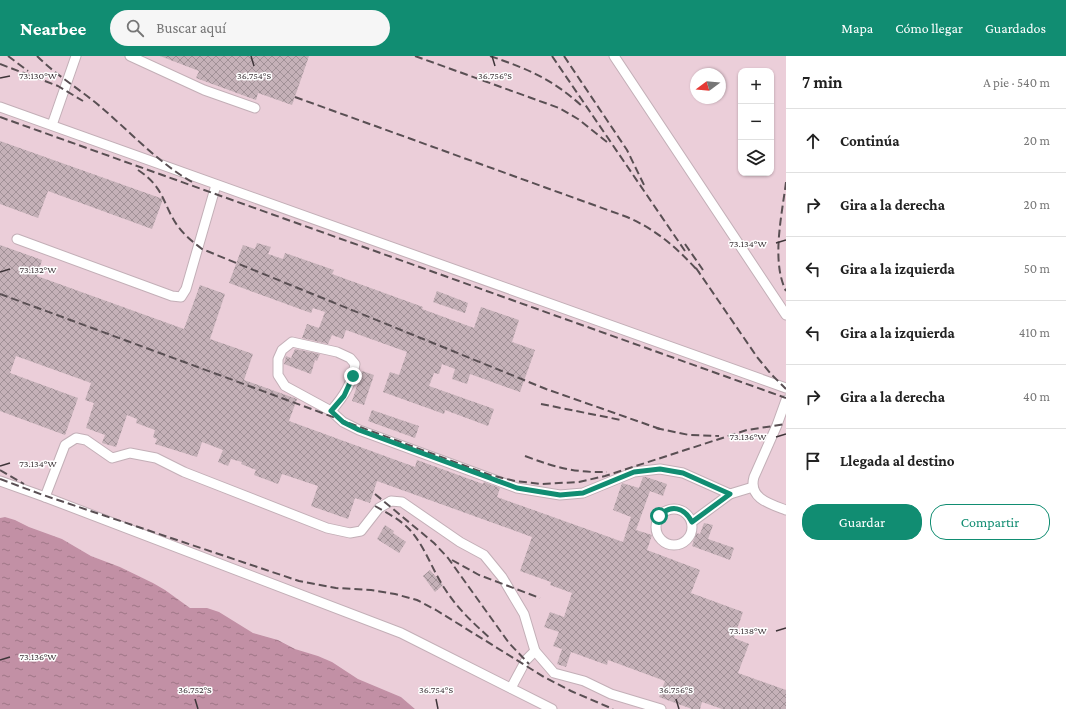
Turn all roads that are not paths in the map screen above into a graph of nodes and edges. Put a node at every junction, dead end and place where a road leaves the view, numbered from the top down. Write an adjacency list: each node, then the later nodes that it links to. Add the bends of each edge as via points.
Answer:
1 (76, 56): 6 (lane)
2 (130, 56): 5 (lane, via 204,90)
3 (614, 56): 9 (lane)
4 (0, 107): 6 (lane)
5 (255, 108)
6 (52, 126): 7 (lane)
7 (216, 184): 8 (lane, via 186,289 180,297); 10 (lane)
8 (17, 239)
9 (786, 315)
10 (786, 388)
11 (786, 400): 14 (lane, via 754,477)
12 (331, 411): 12 (lane, via 344,396 353,376 355,364 350,358 337,352 292,342 282,350 278,359 278,376 285,386); 15 (lane, via 343,422 359,430 517,488 560,495 583,493 634,472 660,469 683,473)
13 (0, 481): 16 (lane)
14 (753, 487): 15 (lane); 17 (lane, via 755,494 766,503)
15 (730, 494): 18 (lane)
16 (45, 497): 19 (lane, via 65,445 76,438 86,440 112,458 130,453 156,458 184,472 327,528 350,533 361,531 379,508 391,501 402,502 460,542 484,555 502,576 524,614); 20 (lane, via 401,633)
17 (786, 510)
18 (692, 522): 18 (lane, via 684,511 670,509 659,516 656,522 658,536 668,544 681,544 691,535)
19 (535, 651): 20 (lane, via 526,660); 22 (lane, via 554,673)
20 (511, 688): 21 (lane)
21 (552, 709)
22 (661, 709)

